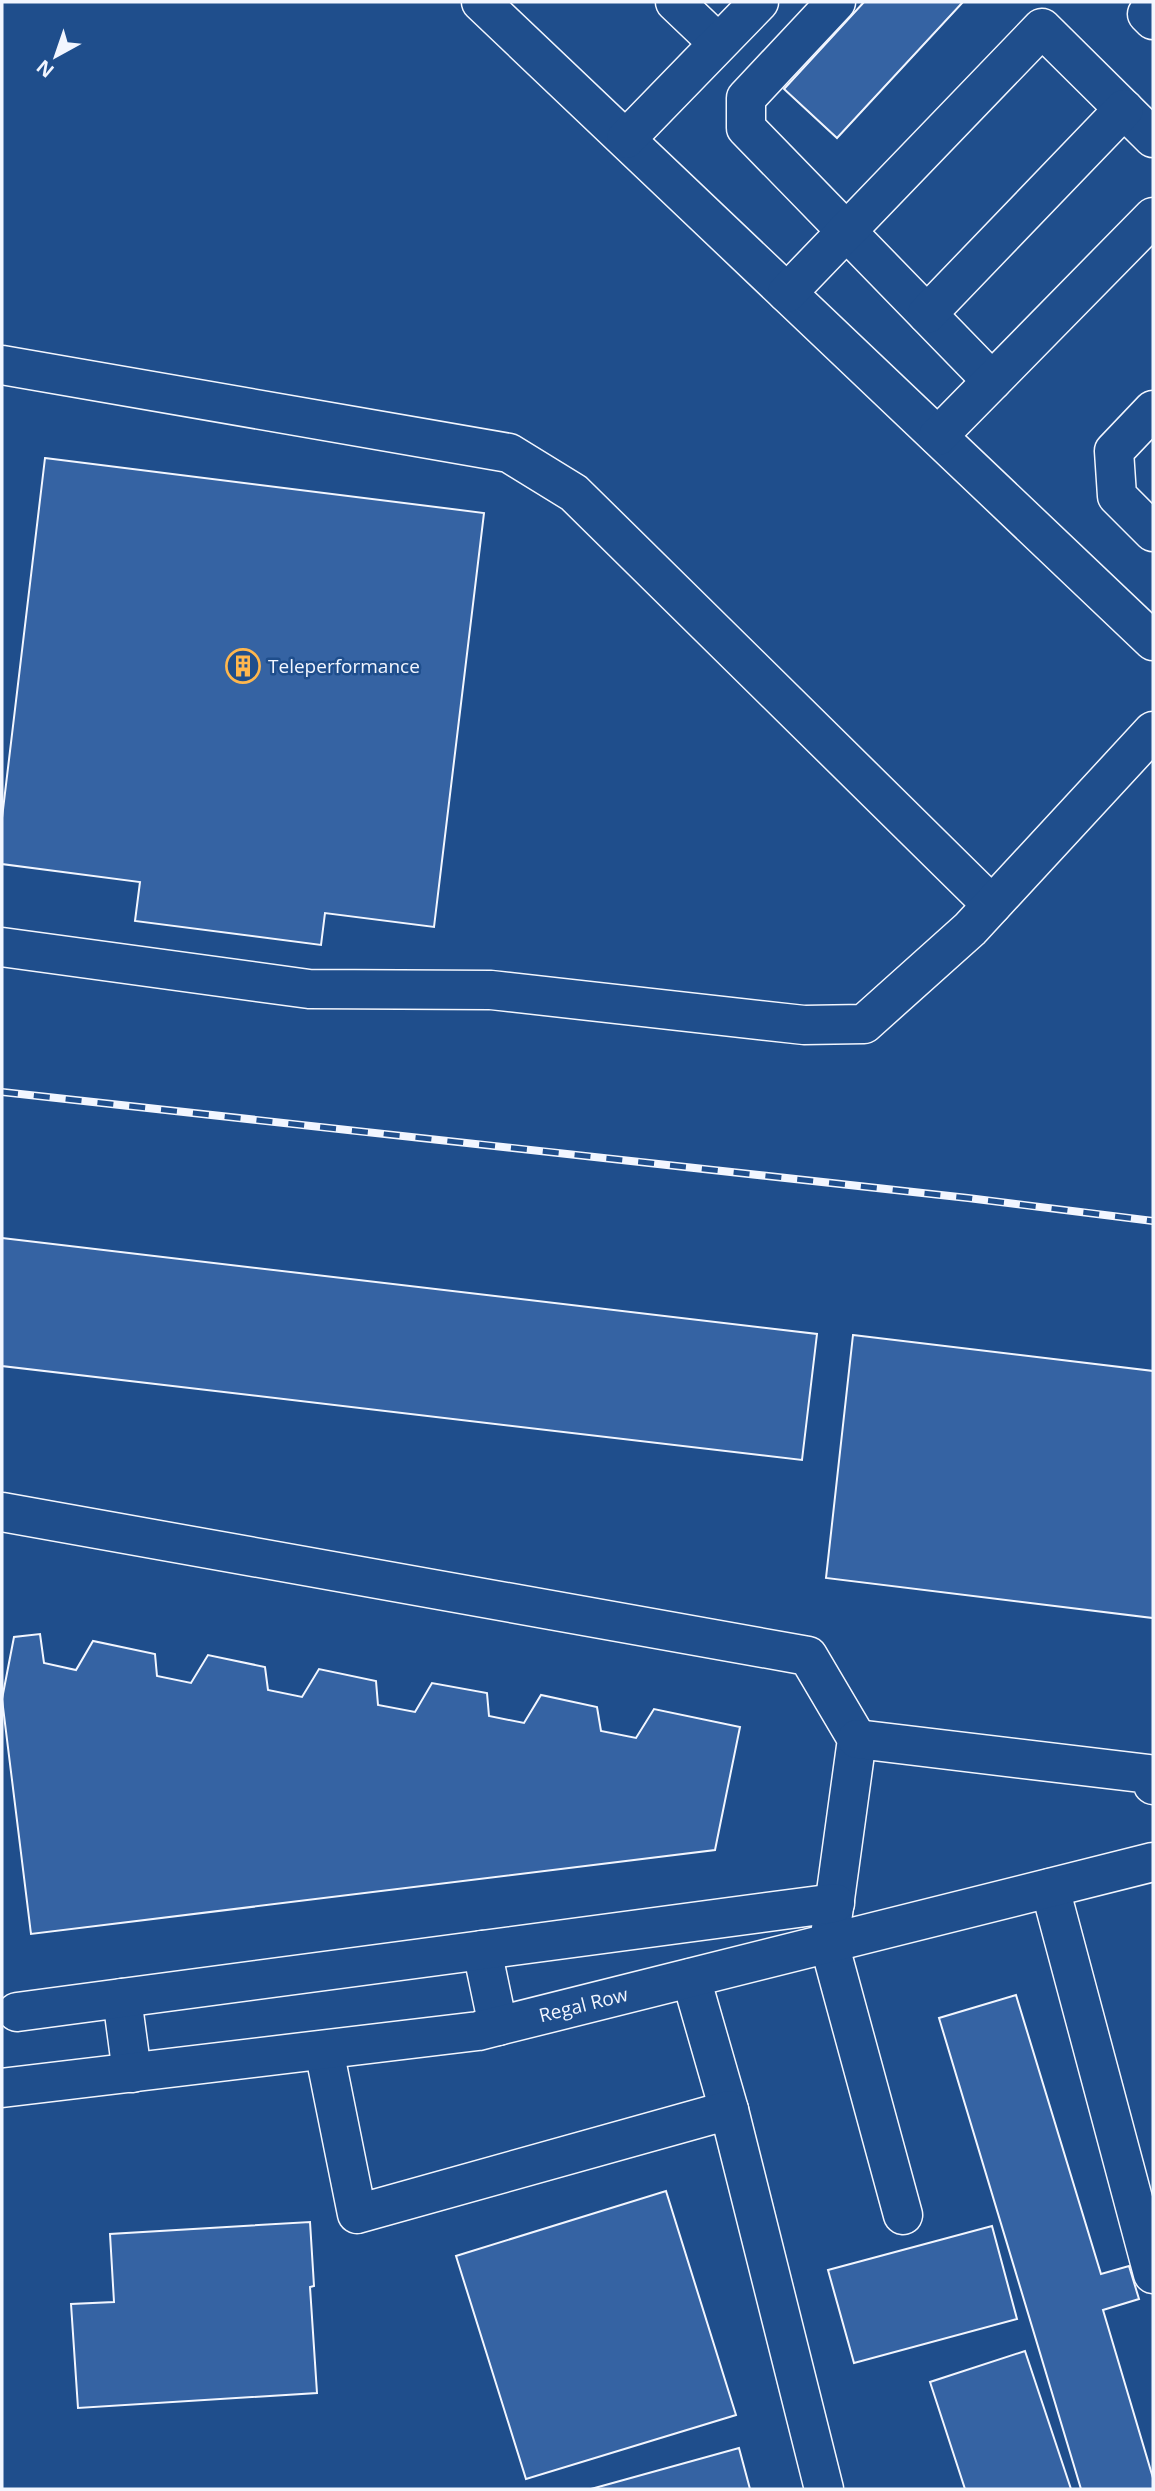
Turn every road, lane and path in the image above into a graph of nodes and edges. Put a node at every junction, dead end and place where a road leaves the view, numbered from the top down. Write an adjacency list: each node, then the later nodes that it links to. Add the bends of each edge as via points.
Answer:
1 (481, 2): 8 (street)
2 (675, 2): 5 (street)
3 (758, 2): 5 (street)
4 (836, 2): 10 (street, via 747,98 746,128)
5 (718, 43): 8 (street)
6 (1124, 110): 7 (street); 10 (street, via 1041,28); 12 (street)
7 (1153, 138)
8 (626, 139): 11 (street)
9 (1153, 217): 14 (street)
10 (847, 231): 11 (street); 12 (street)
11 (788, 293): 16 (street)
12 (927, 314): 14 (street)
13 (2, 365): 20 (street, via 509,453 573,493)
14 (992, 381): 16 (street)
15 (1152, 413): 17 (street, via 1114,451 1117,496)
16 (938, 436): 18 (street)
17 (1153, 532)
18 (1153, 641)
19 (1153, 731): 20 (street)
20 (992, 905): 21 (street, via 864,1024 804,1025 491,990 309,989)
21 (2, 947)
22 (2, 1512): 23 (street, via 808,1656)
23 (857, 1739): 24 (street, via 1149,1774); 27 (street)
24 (1153, 1785)
25 (1153, 1862): 26 (street, Regal Row)
26 (1050, 1888): 28 (street, Regal Row); 39 (street)
27 (835, 1903): 28 (street); 29 (street)
28 (830, 1943): 30 (street, Regal Row); 38 (street)
29 (482, 1950): 31 (street); 33 (street)
30 (691, 1978): 33 (street, Regal Row); 37 (street)
31 (122, 1998): 32 (street); 35 (street)
32 (17, 2012)
33 (498, 2026): 34 (street, Regal Row)
34 (324, 2050): 35 (street, Regal Row); 37 (street, via 357,2214)
35 (132, 2073): 36 (street, Regal Row)
36 (2, 2088)
37 (729, 2110): 40 (street)
38 (903, 2215)
39 (1153, 2274)
40 (824, 2489)

